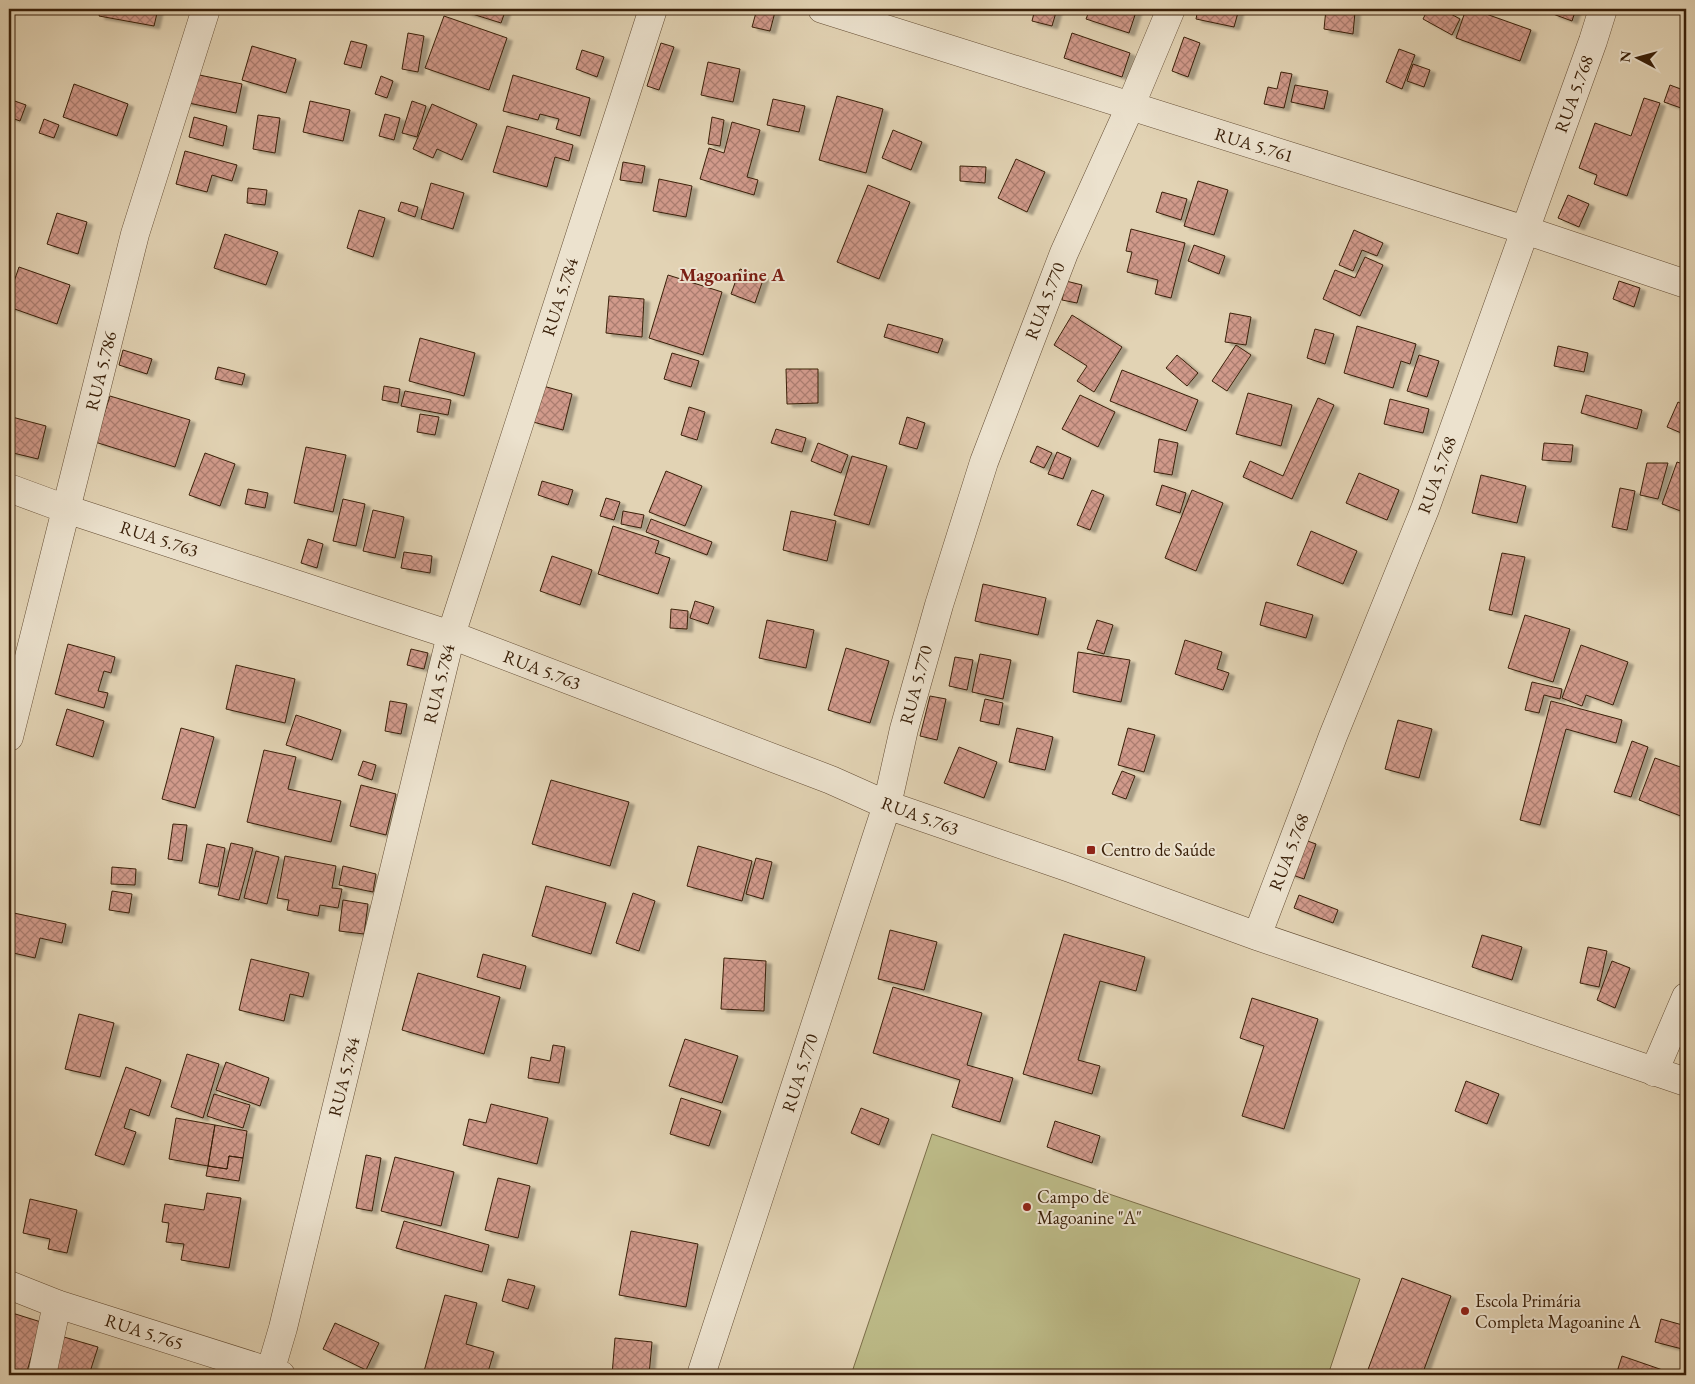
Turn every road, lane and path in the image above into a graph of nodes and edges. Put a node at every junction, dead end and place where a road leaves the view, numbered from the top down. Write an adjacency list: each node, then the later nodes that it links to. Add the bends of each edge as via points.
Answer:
1 (206, 9): 10 (street, RUA 5.786, via 135,234)
2 (654, 9): 11 (street, RUA 5.784)
3 (822, 9): 6 (street, RUA 5.761)
4 (1171, 9): 6 (street, RUA 5.770)
5 (1603, 9): 7 (street, RUA 5.768)
6 (1130, 106): 7 (street, RUA 5.761); 13 (street, RUA 5.770, via 1064,253 984,462 938,606 904,729)
7 (1525, 230): 8 (street, RUA 5.761); 14 (street, RUA 5.768, via 1425,509 1333,736)
8 (1686, 284)
9 (9, 488): 10 (street, RUA 5.763)
10 (66, 509): 11 (street, RUA 5.763); 12 (street, RUA 5.786)
11 (451, 635): 13 (street, RUA 5.763, via 831,780); 20 (street, RUA 5.784, via 286,1318)
12 (9, 737)
13 (887, 806): 14 (street, RUA 5.763); 22 (street, RUA 5.770)
14 (1257, 936): 16 (street, RUA 5.763)
15 (1686, 997): 16 (street)
16 (1654, 1072): 17 (street, RUA 5.763)
17 (1686, 1082)
18 (9, 1285): 19 (street, RUA 5.765)
19 (58, 1304): 20 (street, RUA 5.765); 21 (street)
20 (276, 1373)
21 (42, 1375)
22 (701, 1375)

